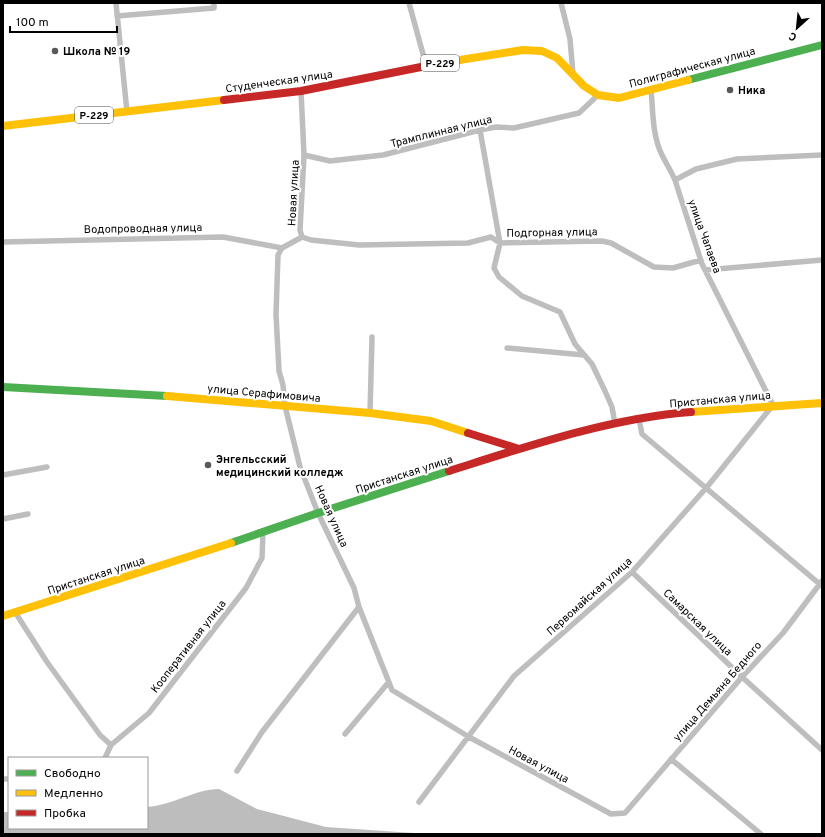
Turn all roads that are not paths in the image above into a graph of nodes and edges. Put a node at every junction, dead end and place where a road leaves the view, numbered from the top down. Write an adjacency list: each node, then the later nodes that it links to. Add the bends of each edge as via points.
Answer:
1 (116, 3): 5 (street)
2 (214, 3): 5 (street, via 214,8)
3 (409, 3): 7 (street)
4 (561, 3): 8 (street, via 570,38)
5 (117, 16): 12 (street)
6 (822, 45): 9 (street, Полиграфическая улица / Р-229)
7 (426, 65): 8 (street, Студенческая улица / Р-229, via 523,50 542,51 557,58); 10 (street, Студенческая улица / Р-229)
8 (573, 74): 11 (street, Полиграфическая улица / Р-229, via 584,86)
9 (651, 89): 11 (street, Полиграфическая улица / Р-229, via 619,98); 17 (street, улица Чапаева, via 657,138)
10 (301, 92): 12 (street, Студенческая улица / Р-229); 15 (street, Новая улица)
11 (598, 95): 14 (street, Трамплинная улица, via 580,113 514,128 496,127)
12 (127, 112): 13 (street, Студенческая улица / Р-229)
13 (3, 126)
14 (480, 130): 15 (street, Трамплинная улица, via 383,155 330,161); 20 (street)
15 (304, 155): 18 (street, Новая улица, via 300,230)
16 (822, 155): 17 (street, via 737,159 696,168)
17 (674, 180): 22 (street, улица Чапаева)
18 (302, 237): 20 (street, Подгорная улица, via 359,245 468,243 491,237); 21 (street, Новая улица)
19 (3, 242): 21 (street, Водопроводная улица, via 223,237)
20 (500, 243): 22 (street, Подгорная улица, via 602,241 662,269); 27 (street, via 494,268 499,277 522,296 560,312 575,344)
21 (282, 248): 31 (street, Новая улица, via 278,255 276,314 279,371)
22 (701, 260): 24 (street, улица Чапаева)
23 (822, 260): 24 (street)
24 (706, 270): 30 (street, улица Чапаева)
25 (372, 337): 32 (street)
26 (507, 348): 27 (street)
27 (584, 355): 34 (street, via 592,364 605,391)
28 (3, 387): 31 (street, улица Серафимовича, via 115,392)
29 (822, 403): 30 (street, Пристанская улица)
30 (773, 405): 33 (street, Пристанская улица, via 666,414); 38 (street, Первомайская улица)
31 (285, 406): 32 (street, улица Серафимовича); 39 (street, Новая улица, via 300,468)
32 (370, 413): 35 (street, улица Серафимовича, via 431,421)
33 (639, 419): 34 (street, Пристанская улица); 38 (street, via 642,434)
34 (615, 424): 35 (street, Пристанская улица)
35 (519, 449): 39 (street, Пристанская улица)
36 (47, 466): 37 (street)
37 (3, 475)
38 (707, 488): 43 (street, Первомайская улица); 44 (street)
39 (318, 513): 42 (street, Пристанская улица); 45 (street, Новая улица, via 354,588)
40 (28, 514): 41 (street)
41 (3, 518)
42 (263, 533): 46 (street, Пристанская улица); 52 (street, Кооперативная улица, via 262,558 246,588 149,713)
43 (632, 572): 48 (street, Самарская улица); 51 (street, Первомайская улица, via 514,676)
44 (821, 584): 48 (street, улица Демьяна Бедного, via 783,632)
45 (359, 607): 49 (street, Новая улица); 56 (street, via 262,732)
46 (15, 612): 47 (street, Пристанская улица); 52 (street, via 100,735)
47 (3, 616)
48 (742, 677): 53 (street, Самарская улица); 55 (street, улица Демьяна Бедного)
49 (388, 684): 50 (street); 51 (street, Новая улица, via 400,696)
50 (345, 734)
51 (469, 737): 57 (street, Первомайская улица); 58 (street, Новая улица, via 611,814)
52 (111, 745): 54 (street, Кооперативная улица)
53 (822, 750)
54 (105, 757)
55 (671, 759): 58 (street, улица Демьяна Бедного); 59 (street)
56 (236, 771)
57 (419, 802)
58 (625, 813)
59 (761, 834)

